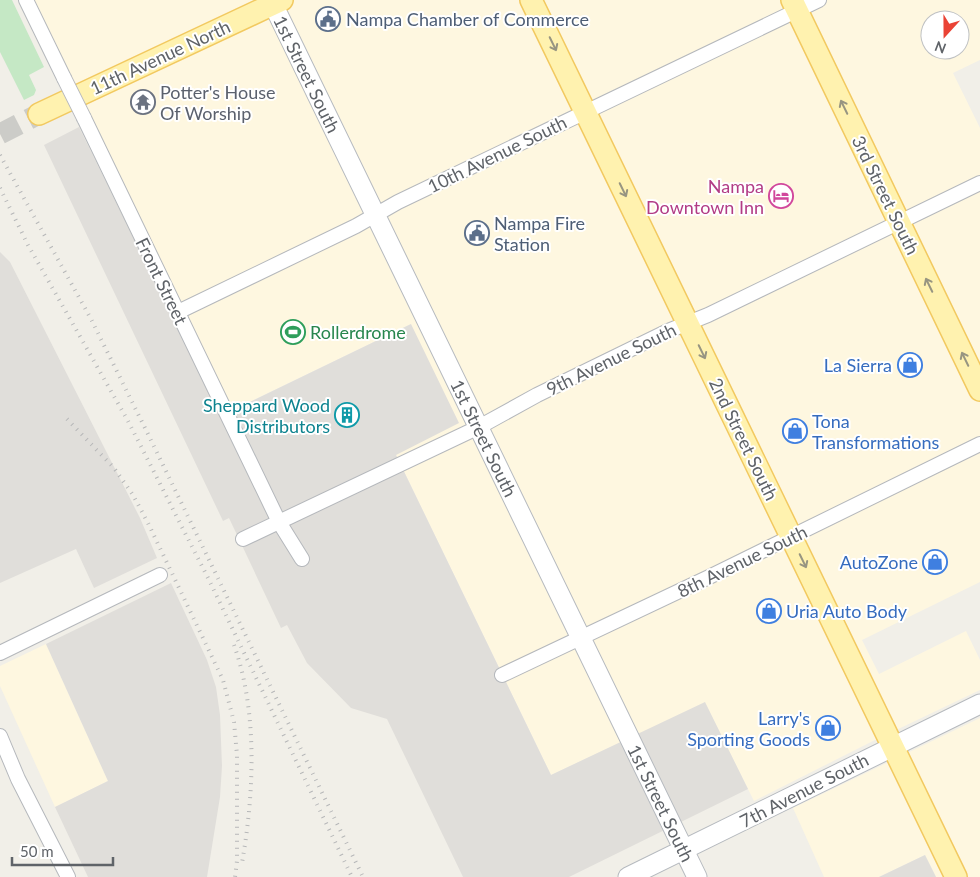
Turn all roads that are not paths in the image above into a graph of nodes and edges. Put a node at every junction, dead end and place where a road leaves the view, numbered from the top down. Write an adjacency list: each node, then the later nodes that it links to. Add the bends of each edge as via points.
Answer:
1 (26, 0): 11 (street, Front Street, bridge)
2 (531, 0): 6 (main road, 2nd Street South, one-way to 6)
3 (819, 0): 5 (street, 10th Avenue South)
4 (275, 2): 7 (main road, 11th Avenue North); 9 (street, 1st Street South)
5 (795, 5): 6 (street, 10th Avenue South); 10 (main road, 3rd Street South, one-way to 5)
6 (586, 112): 9 (street, 10th Avenue South); 12 (main road, 2nd Street South, one-way to 12)
7 (39, 114)
8 (980, 183): 10 (street, 9th Avenue South)
9 (376, 215): 11 (street, 10th Avenue South); 14 (street, 1st Street South)
10 (899, 221): 12 (street, 9th Avenue South); 13 (main road, 3rd Street South, one-way to 10)
11 (178, 312): 16 (street, Front Street)
12 (688, 323): 14 (street, 9th Avenue South, via 537,395); 17 (main road, 2nd Street South, one-way to 17)
13 (980, 390)
14 (479, 427): 16 (street, 9th Avenue South); 21 (street, 1st Street South)
15 (980, 444): 17 (street, 8th Avenue South)
16 (280, 522): 18 (street, 9th Avenue South); 19 (street, Front Street)
17 (791, 536): 21 (street, 8th Avenue South); 26 (main road, 2nd Street South, one-way to 26)
18 (243, 539)
19 (302, 559)
20 (160, 574): 22 (street)
21 (581, 638): 23 (street, 8th Avenue South); 27 (street, 1st Street South)
22 (0, 653)
23 (502, 675)
24 (980, 704): 26 (street, 7th Avenue South)
25 (0, 736): 28 (street)
26 (893, 746): 27 (street, 7th Avenue South); 31 (main road, 2nd Street South)
27 (684, 850): 29 (street, 7th Avenue South); 30 (street, 1st Street South)
28 (68, 877)
29 (628, 877)
30 (697, 877)
31 (956, 877)

